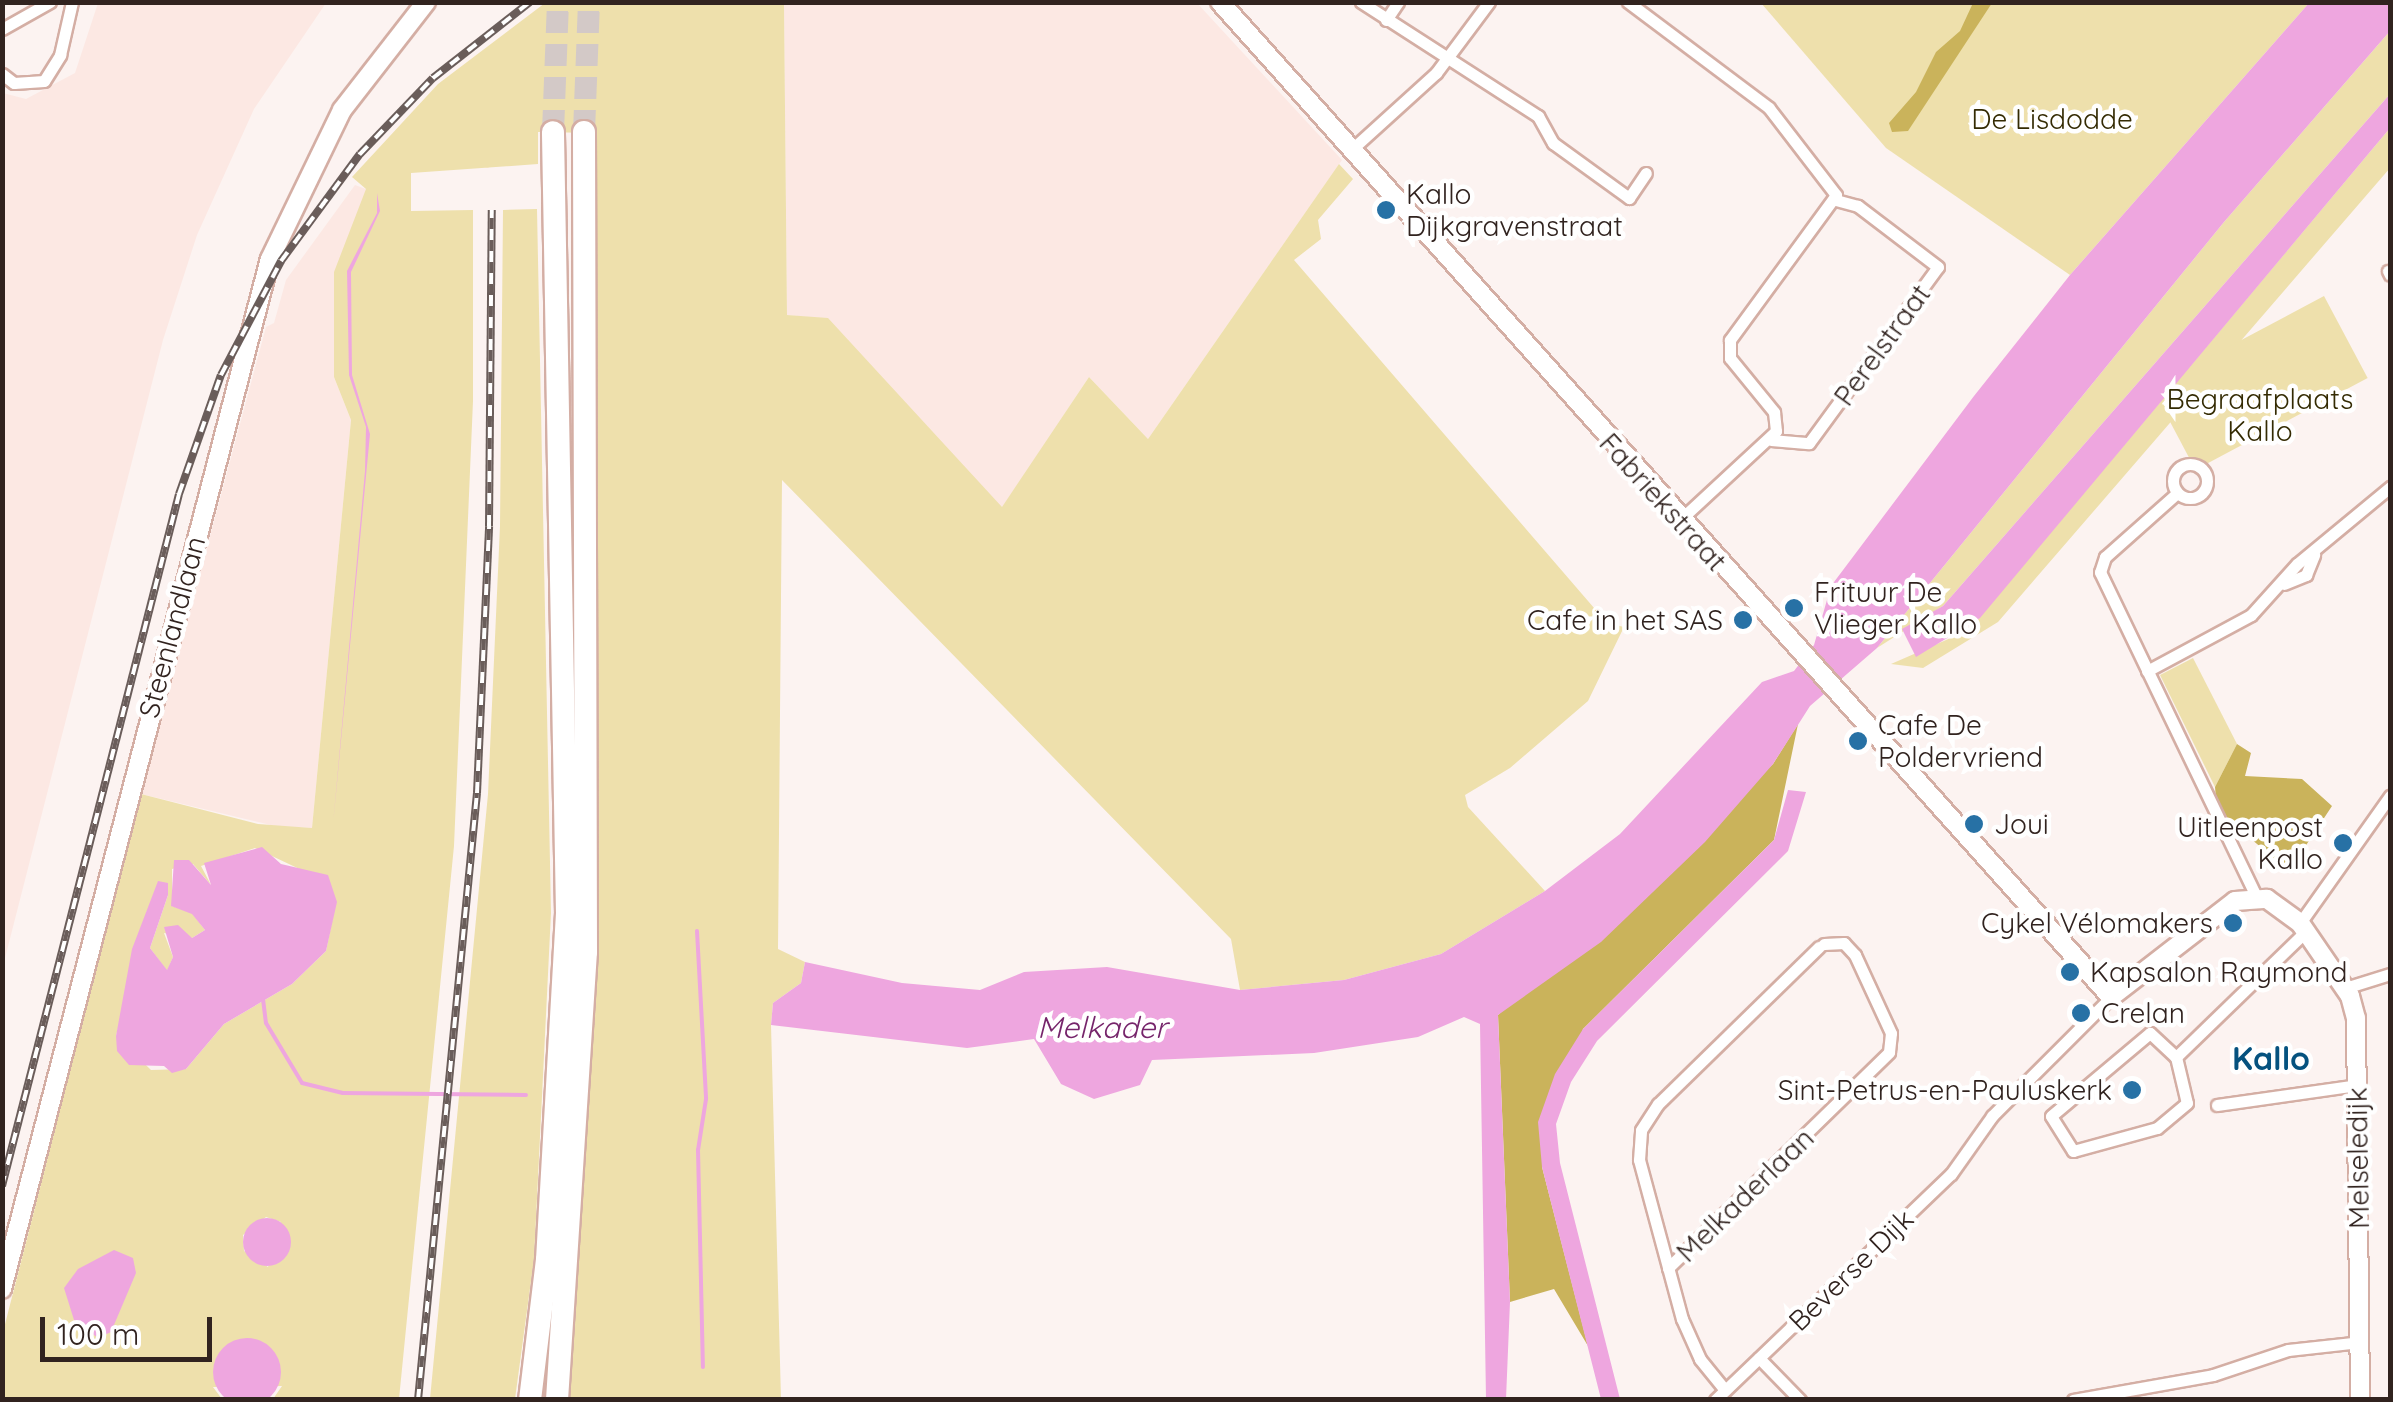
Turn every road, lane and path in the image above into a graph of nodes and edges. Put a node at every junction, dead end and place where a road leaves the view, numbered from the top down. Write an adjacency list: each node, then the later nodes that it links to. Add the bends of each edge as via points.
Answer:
1 (50, 2): 10 (street)
2 (72, 2): 12 (street, via 60,56 44,81 14,83)
3 (426, 2): 33 (main road, Steenlandlaan, via 342,110 292,203 264,276)
4 (1220, 2): 15 (main road, Fabriekstraat)
5 (1362, 2): 9 (street)
6 (1398, 2): 9 (street)
7 (1489, 2): 11 (street)
8 (1628, 2): 17 (street, via 1769,108 1830,179)
9 (1386, 20): 11 (street)
10 (2, 29)
11 (1447, 58): 15 (street); 16 (street, via 1538,116 1553,143 1629,198)
12 (2, 74)
13 (553, 132): 37 (highway, via 568,913 548,1260)
14 (584, 132): 38 (highway, via 586,952)
15 (1351, 150): 21 (main road, Fabriekstraat)
16 (1646, 173)
17 (1834, 200): 18 (street, via 1730,340 1733,364 1774,412); 18 (street, Perelstraat, via 1858,206 1938,268 1813,439 1804,445)
18 (1771, 440): 21 (street)
19 (2390, 487): 22 (street, via 2314,555 2306,575 2284,584 2226,633)
20 (2176, 494): 22 (street, via 2106,558 2100,572)
21 (1680, 520): 28 (main road, Fabriekstraat)
22 (2147, 671): 24 (street)
23 (2390, 796): 25 (street)
24 (2257, 898): 25 (main road, via 2276,903); 28 (main road, via 2220,909)
25 (2303, 927): 27 (main road, Melseledijk); 29 (street)
26 (2390, 974): 27 (street)
27 (2345, 988): 30 (main road, Melseledijk, via 2356,1018)
28 (2111, 997): 35 (street, Beverse Dijk, via 1992,1116 1983,1136)
29 (2176, 1057): 29 (street, via 2150,1033 2051,1116 2070,1148 2157,1128 2187,1103)
30 (2357, 1085): 31 (street); 34 (main road, Melseledijk)
31 (2217, 1105)
32 (1668, 1268): 32 (street, Melkaderlaan, via 1640,1160 1641,1130 1658,1104 1821,946 1844,943 1891,1033 1889,1052); 36 (street, Melkaderlaan, via 1690,1340)
33 (2, 1289)
34 (2360, 1342): 41 (street, via 2288,1350 2213,1375); 42 (main road, Melseledijk)
35 (1759, 1358): 36 (street, Beverse Dijk); 40 (street)
36 (1725, 1390): 39 (street, Beverse Dijk)
37 (530, 1400)
38 (557, 1400)
39 (1715, 1400)
40 (1800, 1400)
41 (2073, 1400)
42 (2360, 1400)

